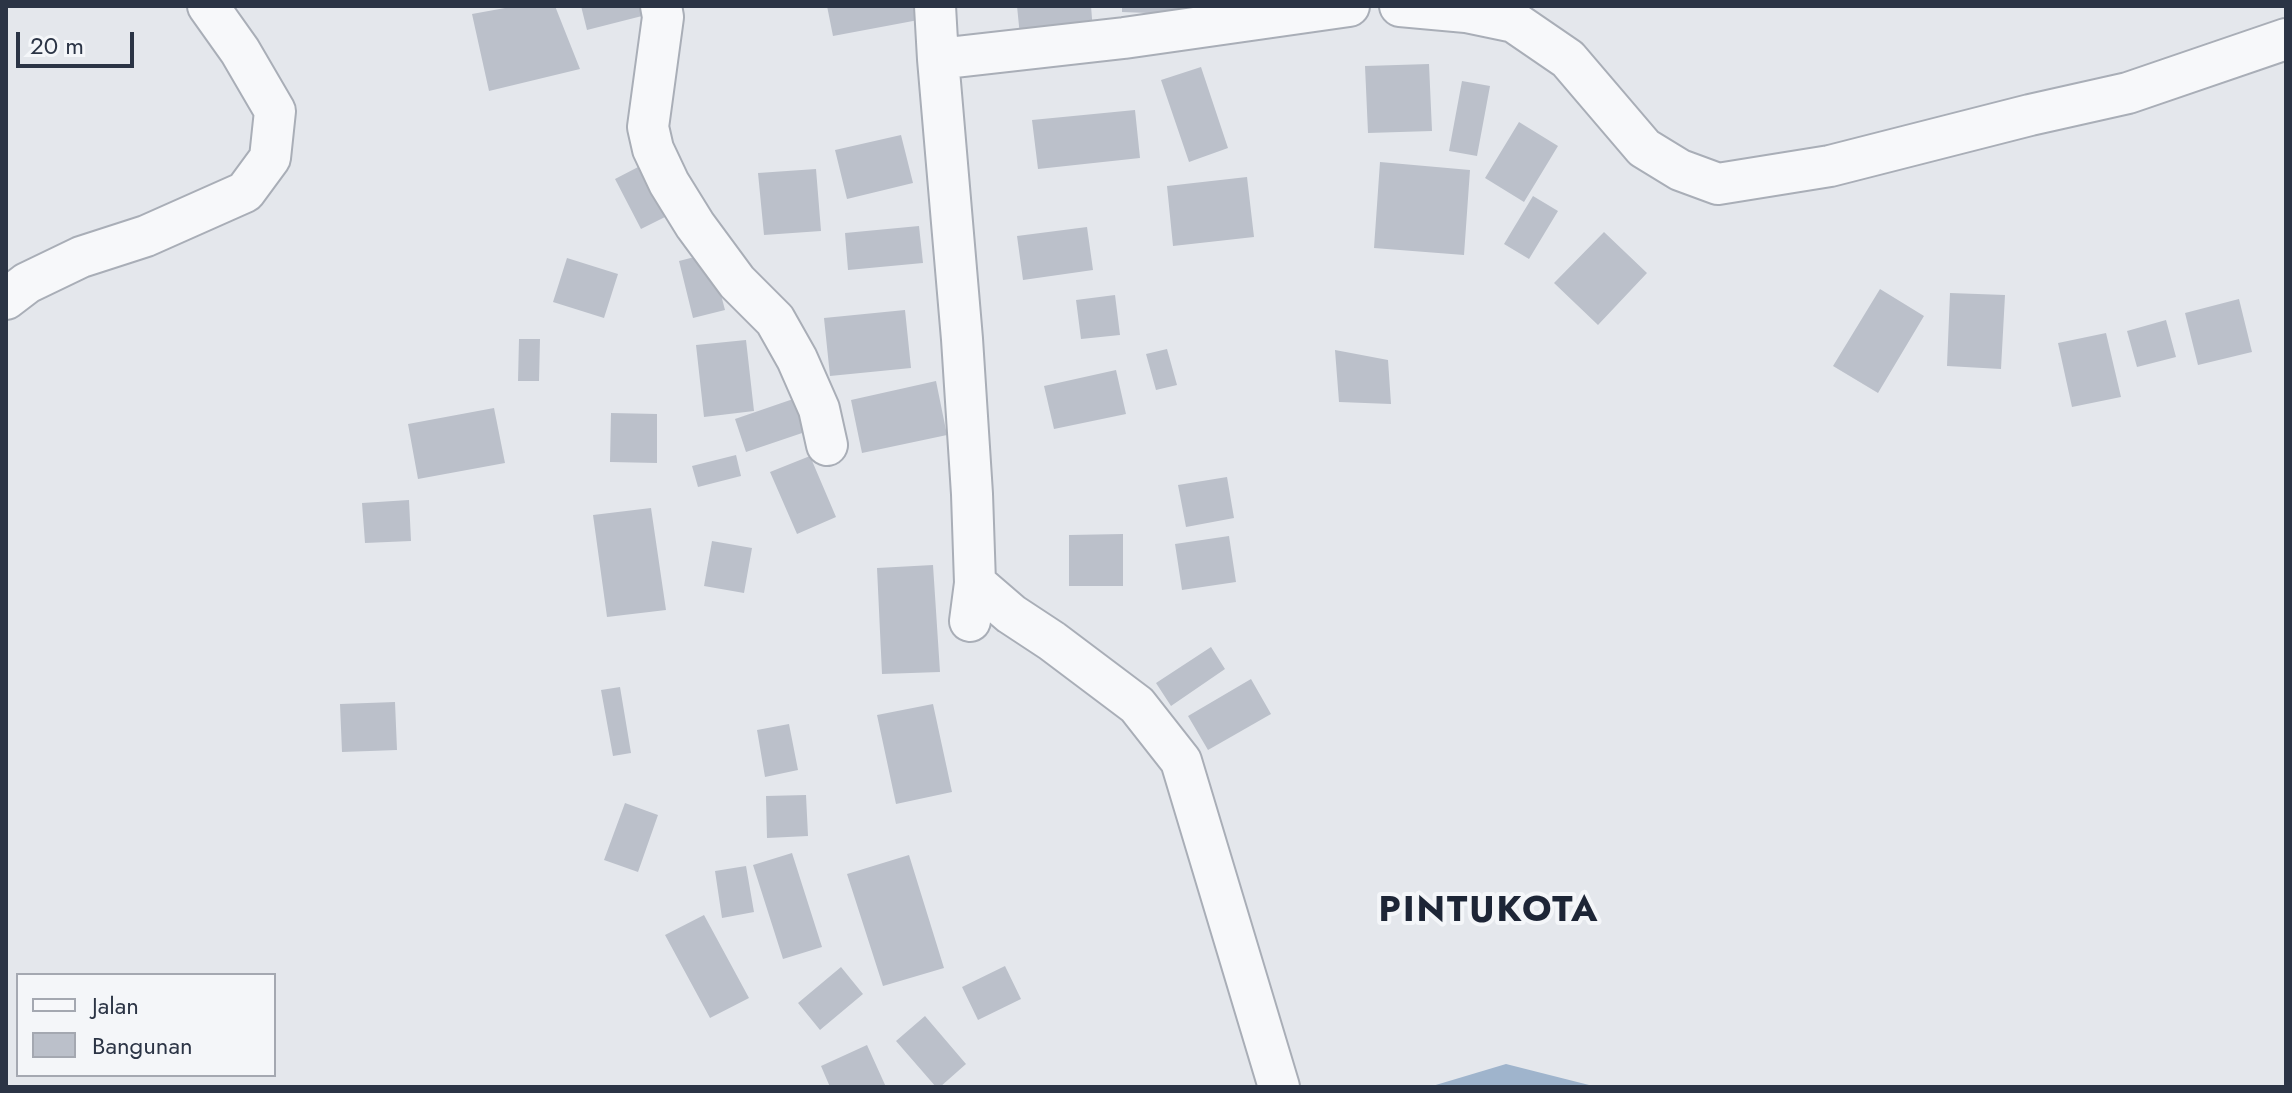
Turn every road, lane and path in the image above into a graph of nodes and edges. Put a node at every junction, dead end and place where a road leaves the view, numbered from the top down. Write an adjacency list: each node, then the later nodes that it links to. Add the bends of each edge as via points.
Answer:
1 (208, 6): 9 (street, via 275,111 270,158 245,192 146,236 81,257)
2 (661, 6): 10 (street, via 648,127 653,149 695,225 737,282 775,320 819,409)
3 (935, 6): 8 (street)
4 (1349, 6): 6 (street)
5 (1400, 6): 7 (street, via 1514,22 1568,59 1644,148 1680,170 1718,184 1830,166 2128,93)
6 (1236, 13): 8 (street, via 1124,38)
7 (2286, 39)
8 (938, 59): 11 (street, via 962,339 972,602 1011,614 1137,705 1181,761)
9 (6, 299)
10 (827, 445)
11 (1279, 1087)

